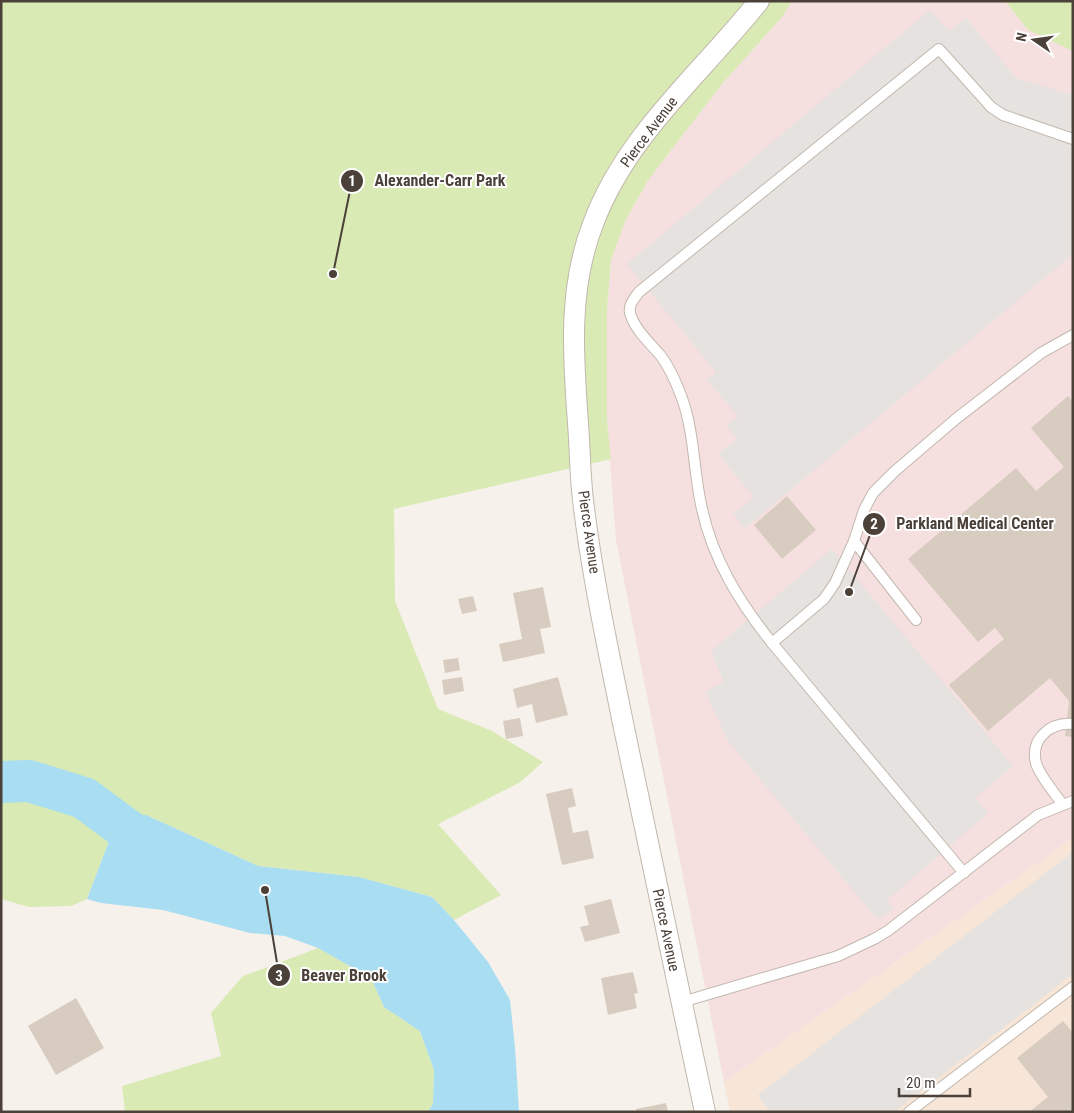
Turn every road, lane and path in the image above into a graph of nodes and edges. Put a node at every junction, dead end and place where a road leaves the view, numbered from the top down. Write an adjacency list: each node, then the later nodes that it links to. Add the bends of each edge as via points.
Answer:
1 (759, 1): 12 (street, Pierce Avenue, via 659,116 624,162 594,220 576,286 574,376 583,501 636,786)
2 (1073, 139): 6 (lane, via 1003,115 991,107 939,49 639,292 630,304 630,315 673,374 683,399 701,508 713,548 744,606)
3 (1073, 334): 4 (lane, via 1041,353 895,471 873,493)
4 (854, 541): 5 (lane); 6 (lane, via 835,584 824,599)
5 (916, 620)
6 (772, 643): 10 (lane)
7 (1073, 724): 9 (lane, via 1051,726 1037,743 1036,764)
8 (1073, 800): 9 (lane)
9 (1062, 804): 10 (lane, via 1038,815)
10 (964, 873): 12 (lane, via 889,930 859,947)
11 (1073, 987): 14 (lane)
12 (682, 1002): 13 (street, Pierce Avenue)
13 (705, 1112)
14 (909, 1112)

